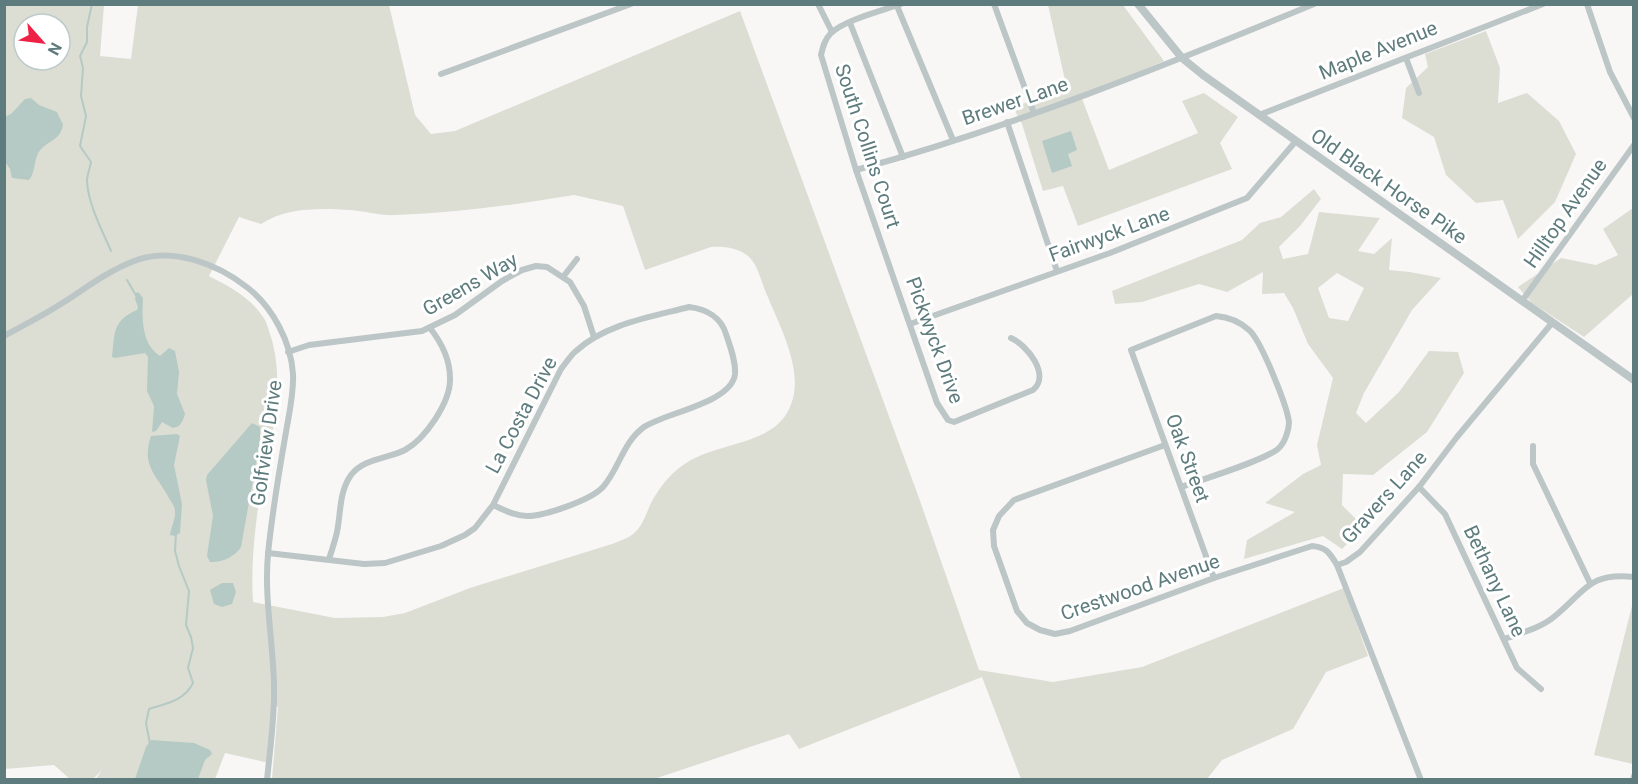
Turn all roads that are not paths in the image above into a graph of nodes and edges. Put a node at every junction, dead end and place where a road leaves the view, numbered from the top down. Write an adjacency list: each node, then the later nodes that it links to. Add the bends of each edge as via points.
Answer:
1 (631, 4): 9 (street)
2 (818, 4): 11 (street)
3 (994, 4): 16 (street)
4 (1138, 4): 12 (street, Old Black Horse Pike)
5 (1314, 4): 12 (street, Brewer Lane)
6 (1543, 4): 13 (street, Maple Avenue)
7 (1587, 4): 18 (street, via 1610,72)
8 (899, 5): 10 (street); 20 (street)
9 (620, 6): 14 (street)
10 (850, 22): 11 (street); 23 (street)
11 (832, 32): 24 (street, South Collins Court, via 821,55)
12 (1182, 58): 16 (street, Brewer Lane); 17 (street, Old Black Horse Pike)
13 (1406, 58): 15 (street); 17 (street, Maple Avenue)
14 (441, 74)
15 (1419, 93)
16 (1034, 113): 19 (street, Brewer Lane)
17 (1259, 115): 21 (street, Old Black Horse Pike)
18 (1634, 118)
19 (1006, 122): 20 (street, Brewer Lane); 27 (street)
20 (953, 140): 23 (street, Brewer Lane)
21 (1296, 141): 27 (street, Fairwyck Lane, via 1247,198); 29 (street, Old Black Horse Pike)
22 (1634, 145): 29 (street, Hilltop Avenue)
23 (903, 157): 24 (street, Brewer Lane)
24 (856, 170): 26 (street, South Collins Court)
25 (578, 259): 28 (street)
26 (890, 267): 31 (street, Pickwyck Drive)
27 (1057, 272): 31 (street, Fairwyck Lane)
28 (563, 277): 32 (street, Greens Way, via 547,267 522,270); 34 (street, via 584,306)
29 (1522, 301): 30 (street, Old Black Horse Pike)
30 (1552, 322): 37 (street, Old Black Horse Pike); 40 (street, Gravers Lane)
31 (910, 324): 35 (street, Pickwyck Drive, via 937,404 954,422 1033,390 1039,384 1037,367 1024,346)
32 (430, 328): 36 (street, Greens Way, via 309,345); 44 (street, via 441,342 449,369 449,388 442,407 420,439 352,473 340,500)
33 (4, 336): 36 (street, Golfview Drive, via 135,260 176,257 214,267 241,282 274,317)
34 (594, 337): 42 (street, La Costa Drive, via 574,352 561,369); 42 (street, La Costa Drive, via 626,324 689,307 699,308 713,314 723,326 735,376 724,392 635,434 603,486 592,496 528,516)
35 (1011, 338)
36 (288, 352): 43 (street, Golfview Drive, via 293,374)
37 (1634, 381)
38 (1165, 445): 41 (street, Oak Street); 41 (street, Oak Street, via 1131,350 1215,316 1227,317 1251,331 1287,412 1289,425 1279,448); 47 (street, Crestwood Avenue, via 1014,500 999,516 993,530 994,546 1017,612 1027,623 1055,634)
39 (1533, 446): 48 (street, via 1533,464)
40 (1419, 486): 45 (street, Gravers Lane, via 1360,552); 49 (street, Bethany Lane, via 1444,514)
41 (1180, 487): 47 (street, Oak Street)
42 (493, 505): 44 (street, La Costa Drive, via 475,528 441,546 385,563)
43 (268, 553): 44 (street, La Costa Drive); 51 (street, Golfview Drive, via 274,686)
44 (329, 559)
45 (1337, 565): 47 (street, Crestwood Avenue, via 1327,550 1312,546); 52 (street, Gravers Lane)
46 (1634, 577): 48 (street, via 1608,577)
47 (1214, 578)
48 (1590, 583): 49 (street, via 1554,617)
49 (1504, 639): 50 (street, Bethany Lane, via 1517,668)
50 (1541, 689)
51 (267, 780)
52 (1420, 780)

